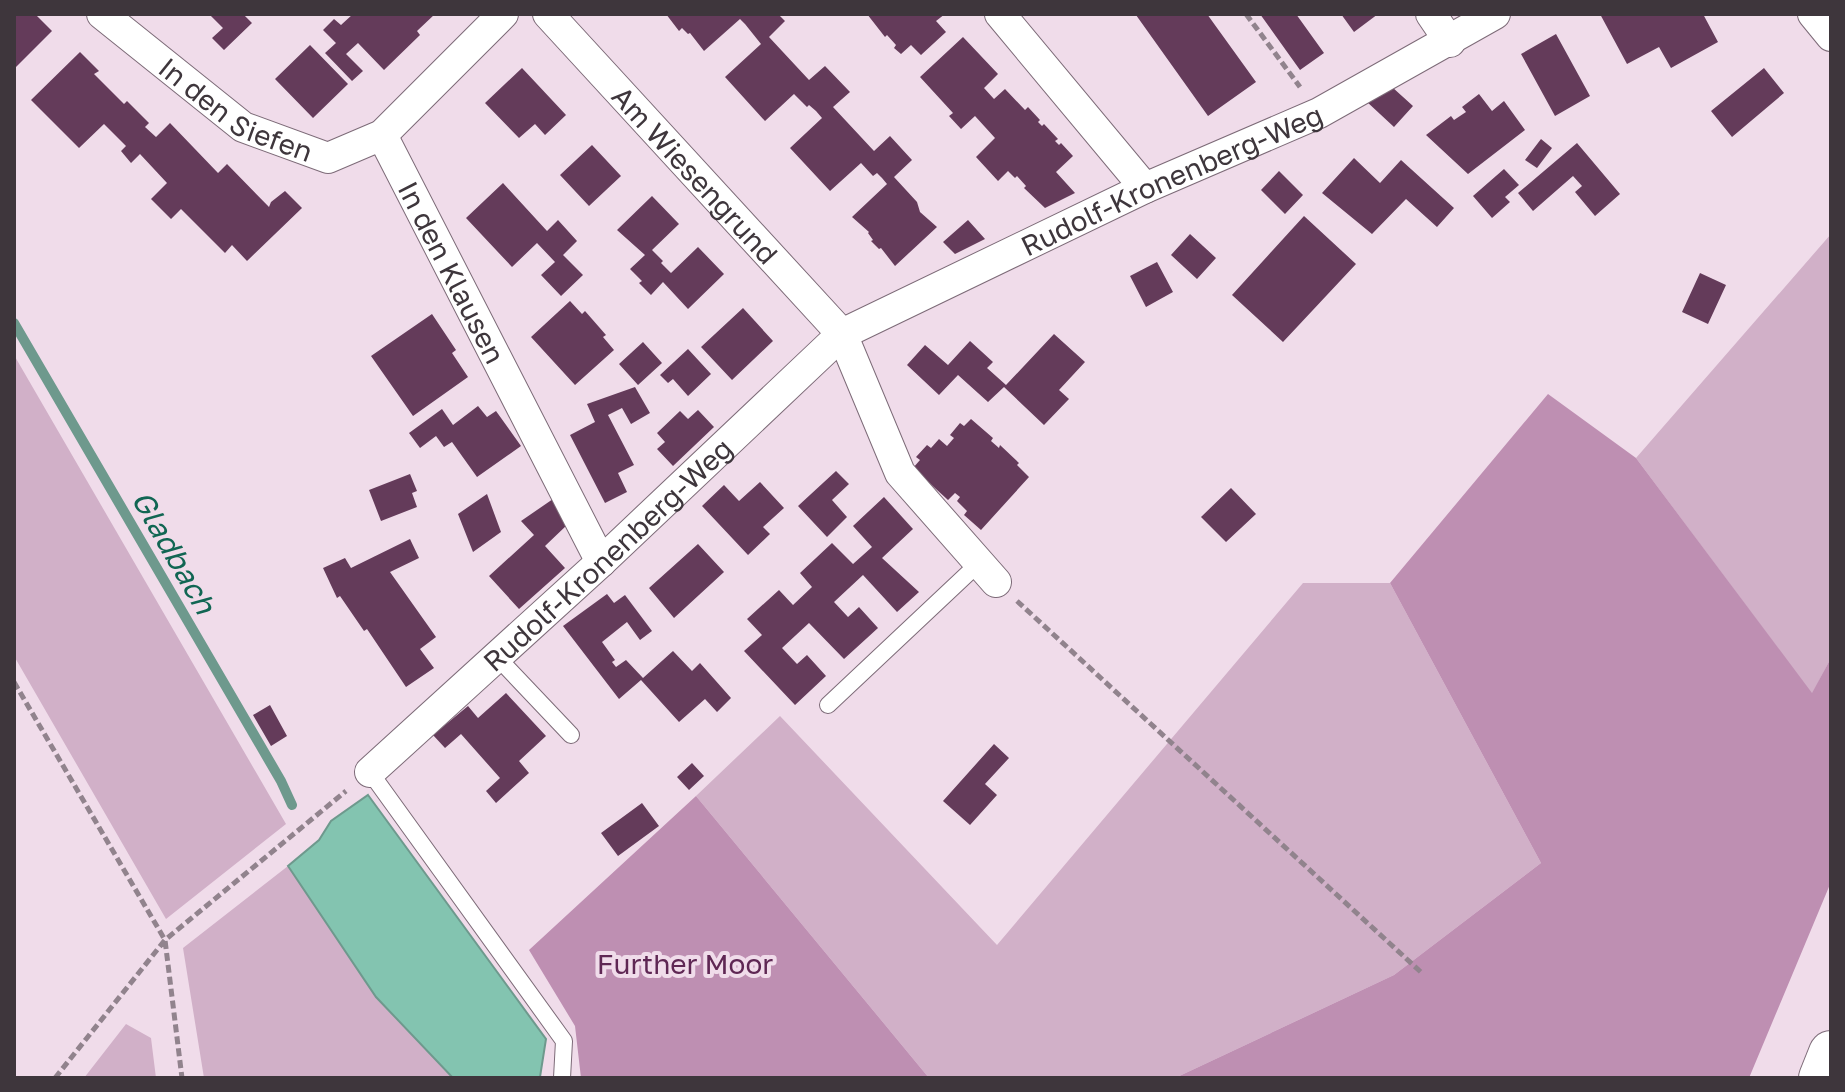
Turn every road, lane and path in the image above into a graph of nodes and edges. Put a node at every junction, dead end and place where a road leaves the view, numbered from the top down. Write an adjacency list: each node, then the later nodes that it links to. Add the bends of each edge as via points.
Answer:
1 (102, 14): 12 (street, In den Siefen, via 243,127 328,158)
2 (503, 14): 12 (street)
3 (548, 14): 14 (street, Am Wiesengrund)
4 (1000, 14): 13 (street)
5 (1246, 14): 11 (path)
6 (1431, 14): 10 (street)
7 (1495, 14): 10 (street, Rudolf-Kronenberg-Weg)
8 (1813, 14): 9 (street)
9 (1831, 36)
10 (1450, 42): 11 (street, Rudolf-Kronenberg-Weg)
11 (1319, 113): 13 (street, Rudolf-Kronenberg-Weg)
12 (382, 135): 15 (street, In den Klausen)
13 (1145, 188): 14 (street, Rudolf-Kronenberg-Weg)
14 (842, 334): 15 (street, Rudolf-Kronenberg-Weg); 16 (street, via 900,473)
15 (601, 562): 17 (street, Rudolf-Kronenberg-Weg)
16 (988, 572): 19 (lane); 23 (path)
17 (497, 657): 20 (lane); 21 (street, Rudolf-Kronenberg-Weg)
18 (14, 682): 22 (path)
19 (828, 705)
20 (571, 735)
21 (370, 772): 22 (path); 27 (lane, via 564,1041)
22 (165, 940): 25 (path); 26 (path)
23 (1423, 974)
24 (1831, 1053): 28 (highway)
25 (55, 1078)
26 (182, 1078)
27 (562, 1078)
28 (1821, 1078)

